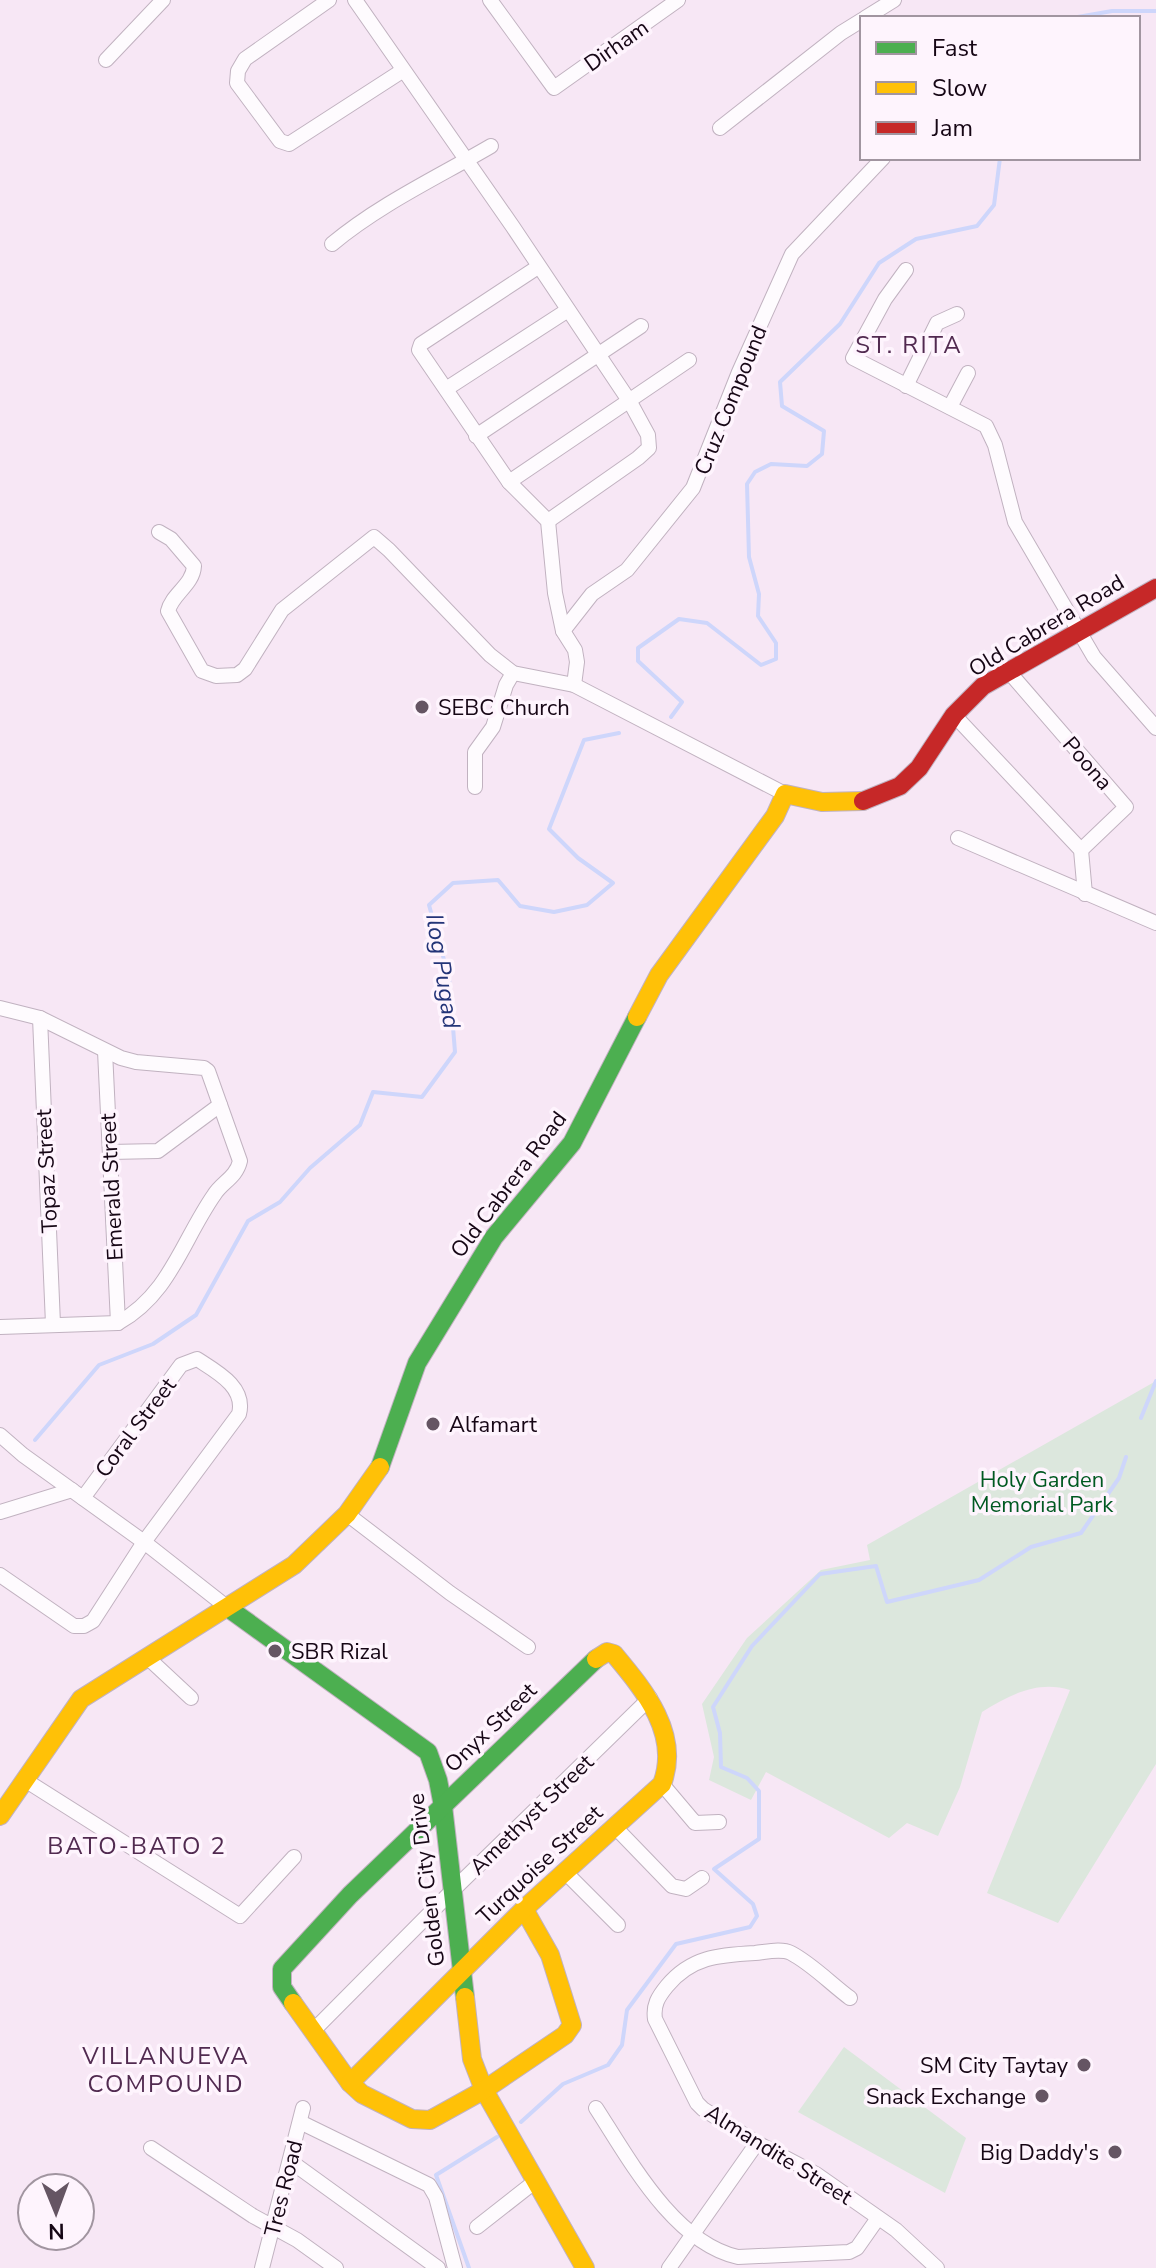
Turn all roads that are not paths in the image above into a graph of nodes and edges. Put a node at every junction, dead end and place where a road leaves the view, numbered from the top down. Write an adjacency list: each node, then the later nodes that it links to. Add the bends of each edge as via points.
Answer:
1 (163, 0): 9 (street)
2 (329, 0): 10 (street, via 245,59 238,71 237,83 280,141 289,144)
3 (355, 0): 10 (street)
4 (678, 0): 6 (street, Dirham, via 554,88)
5 (894, 0): 7 (street)
6 (493, 1)
7 (868, 16)
8 (860, 21): 11 (street)
9 (106, 60)
10 (402, 71): 13 (street)
11 (720, 128)
12 (491, 146): 13 (street)
13 (466, 160): 15 (street, via 385,206); 16 (street)
14 (881, 160): 33 (street, Cruz Compound, via 792,254 693,488 627,570 592,594)
15 (332, 244)
16 (538, 267): 18 (street); 25 (street, via 421,344 419,350)
17 (906, 270): 24 (street, via 853,358)
18 (568, 310): 21 (street); 25 (street)
19 (957, 314): 24 (street, via 937,323)
20 (641, 326): 21 (street)
21 (598, 355): 26 (street); 28 (street)
22 (689, 360): 26 (street)
23 (968, 373): 27 (street)
24 (906, 386): 27 (street)
25 (446, 389): 28 (street)
26 (630, 402): 29 (street); 30 (street, via 648,435 649,448)
27 (950, 407): 34 (street, via 986,426 1015,522)
28 (476, 436): 29 (street)
29 (509, 482): 30 (street)
30 (548, 521): 33 (street)
31 (159, 532): 36 (street, via 194,566 193,576 168,611 202,671 230,677 245,669 282,610 374,537)
32 (1156, 588): 34 (street, Old Cabrera Road)
33 (563, 631): 37 (street, via 575,650)
34 (1078, 633): 35 (street, Old Cabrera Road); 39 (street)
35 (1009, 672): 38 (street, Old Cabrera Road, via 983,686); 43 (street, Poona, via 1126,807)
36 (513, 673): 37 (street); 40 (street, via 493,727 475,752)
37 (574, 685): 41 (street)
38 (954, 715): 41 (street, Old Cabrera Road, via 919,768 900,786 867,801 822,802); 43 (street)
39 (1156, 728)
40 (475, 787)
41 (785, 794): 57 (street, Old Cabrera Road, via 775,816 659,975 572,1143 494,1237 452,1304 417,1363 383,1462)
42 (958, 838): 44 (street)
43 (1081, 850): 44 (street)
44 (1085, 894): 45 (street)
45 (1156, 923)
46 (0, 1008): 47 (street)
47 (40, 1018): 48 (street); 52 (street, Topaz Street)
48 (105, 1051): 49 (street, via 136,1062 204,1068); 50 (street, Emerald Street)
49 (220, 1105): 50 (street, via 158,1151); 51 (street, via 240,1161 237,1172 215,1192 161,1287)
50 (110, 1152): 51 (street, Emerald Street)
51 (118, 1323): 52 (street)
52 (53, 1324): 53 (street)
53 (0, 1327)
54 (0, 1435): 55 (street, Golden City Drive)
55 (77, 1494): 56 (street); 58 (street, Golden City Drive); 58 (street, Coral Street, via 181,1365 197,1359 221,1374 238,1393 239,1414)
56 (0, 1512)
57 (347, 1514): 60 (street, Old Cabrera Road, via 294,1565); 61 (street)
58 (144, 1542): 59 (street, via 93,1621 84,1626 74,1626); 60 (street, Golden City Drive)
59 (0, 1575)
60 (228, 1608): 62 (street, Old Cabrera Road); 67 (street, Golden City Drive, via 428,1752)
61 (528, 1647)
62 (147, 1657): 63 (street); 65 (street, Old Cabrera Road, via 81,1699)
63 (191, 1698)
64 (650, 1698): 66 (street, via 662,1719 666,1744); 67 (street, Onyx Street, via 607,1652); 74 (street, Amethyst Street)
65 (25, 1780): 68 (street, Old Cabrera Road); 71 (street, via 240,1916)
66 (662, 1784): 69 (street, via 695,1823); 70 (street, Turquoise Street)
67 (443, 1806): 74 (street, Golden City Drive); 79 (street, Onyx Street, via 282,1969 282,1987)
68 (0, 1816)
69 (719, 1822)
70 (614, 1826): 72 (street, Turquoise Street); 73 (street, via 672,1886 686,1889)
71 (294, 1857)
72 (564, 1871): 75 (street, Turquoise Street); 76 (street)
73 (702, 1878)
74 (452, 1891): 77 (street, Golden City Drive); 79 (street, Amethyst Street)
75 (524, 1909): 77 (street, Turquoise Street); 81 (street, via 550,1955 572,2025)
76 (618, 1925)
77 (461, 1972): 80 (street, Turquoise Street); 81 (street, Golden City Drive, via 472,2059)
78 (850, 1998): 83 (street, Almandite Street, via 791,1953 777,1950 691,1963 657,1999 655,2019 697,2103)
79 (312, 2032): 80 (street)
80 (350, 2083): 81 (street, via 362,2094 422,2120)
81 (484, 2090): 86 (street, Golden City Drive)
82 (596, 2108): 90 (street, via 657,2201)
83 (757, 2143): 87 (street, Almandite Street, via 816,2174); 90 (street)
84 (151, 2148): 89 (street)
85 (290, 2161): 89 (street, Tres Road); 93 (street); 94 (street, Tres Road, via 302,2115 429,2185)
86 (537, 2180): 88 (street); 95 (street, Golden City Drive)
87 (878, 2218): 90 (street, via 849,2252 738,2257); 97 (street, Almandite Street)
88 (477, 2227)
89 (273, 2228): 91 (street, Tres Road); 92 (street)
90 (693, 2234): 96 (street)
91 (262, 2268)
92 (336, 2268)
93 (438, 2268)
94 (455, 2268)
95 (585, 2268)
96 (669, 2268)
97 (937, 2268)

